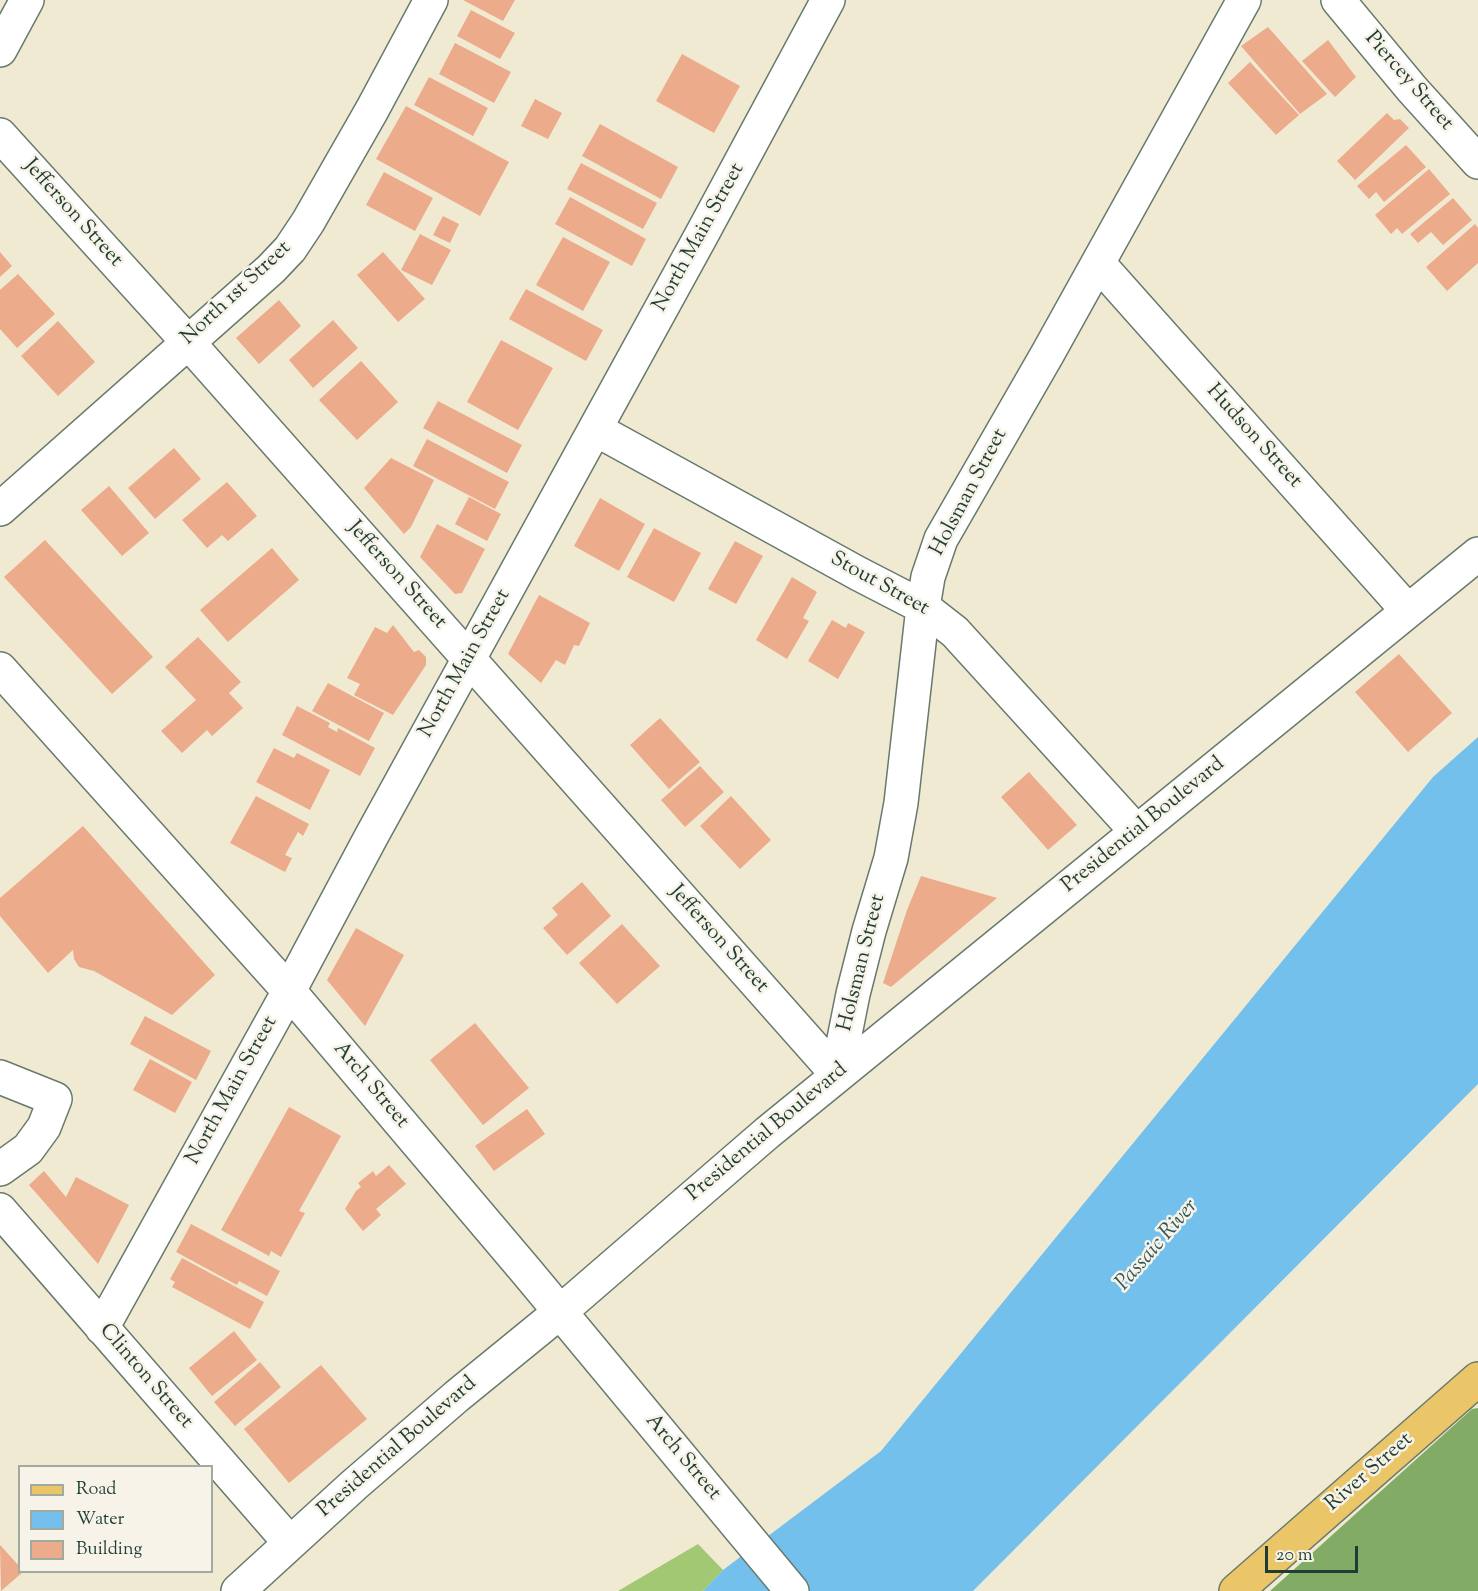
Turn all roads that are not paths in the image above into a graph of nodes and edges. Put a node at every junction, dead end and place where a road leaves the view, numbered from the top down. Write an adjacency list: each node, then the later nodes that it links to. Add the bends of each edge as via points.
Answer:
1 (27, 0): 6 (street)
2 (431, 0): 10 (street, North 1st Street, via 290,249)
3 (828, 0): 11 (street, North Main Street)
4 (1244, 0): 9 (street, Holsman Street)
5 (1338, 0): 8 (street, Piercey Street)
6 (0, 50)
7 (0, 135): 10 (street, Jefferson Street)
8 (1478, 162)
9 (1098, 263): 14 (street, Holsman Street, via 941,539); 15 (street, Hudson Street)
10 (187, 341): 12 (street, North 1st Street); 16 (street, Jefferson Street)
11 (595, 429): 14 (street, Stout Street); 16 (street, North Main Street)
12 (0, 509)
13 (1478, 554): 15 (street, Presidential Boulevard)
14 (923, 607): 18 (street, Stout Street, via 955,633); 20 (street, Holsman Street, via 902,803 891,858 853,994)
15 (1408, 611): 18 (street, Presidential Boulevard)
16 (469, 658): 19 (street, North Main Street); 20 (street, Jefferson Street)
17 (0, 669): 19 (street, Arch Street)
18 (1137, 832): 20 (street, Presidential Boulevard)
19 (289, 991): 24 (street, Arch Street); 25 (street, North Main Street)
20 (837, 1074): 24 (street, Presidential Boulevard)
21 (0, 1077): 22 (street, via 55,1099 44,1126 28,1149)
22 (0, 1170)
23 (0, 1210): 25 (street, Clinton Street)
24 (560, 1312): 27 (street, Presidential Boulevard, via 457,1396); 29 (street, Arch Street)
25 (102, 1328): 27 (street, Clinton Street)
26 (1474, 1386): 30 (main road, River Street)
27 (290, 1543): 28 (street, Presidential Boulevard)
28 (238, 1591)
29 (792, 1591)
30 (1236, 1591)

